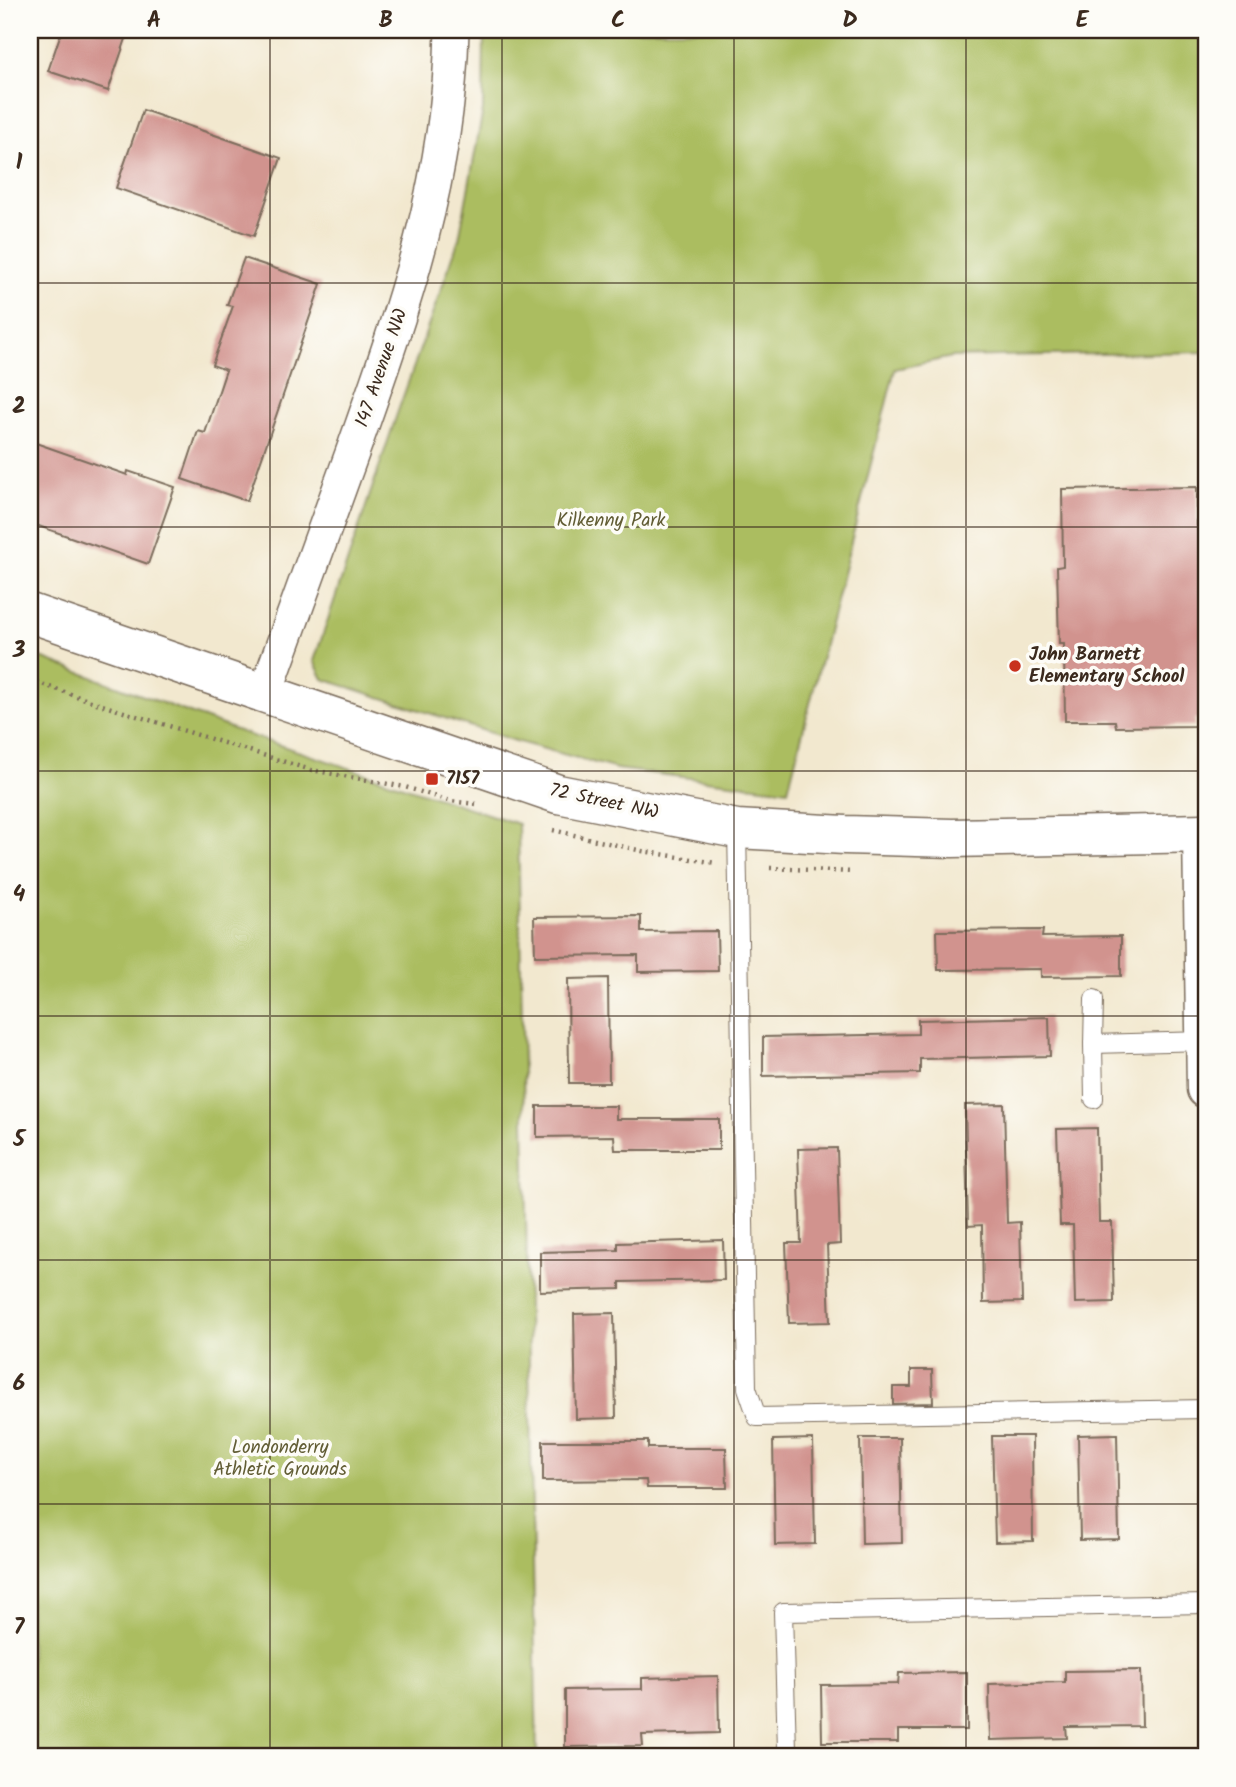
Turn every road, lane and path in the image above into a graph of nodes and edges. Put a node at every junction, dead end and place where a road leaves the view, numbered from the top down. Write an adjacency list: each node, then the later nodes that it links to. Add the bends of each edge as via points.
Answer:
1 (452, 30): 3 (street, 147 Avenue NW, via 445,134 419,251 399,322)
2 (30, 612): 3 (street, 72 Street NW)
3 (265, 694): 4 (street, 72 Street NW, via 558,794)
4 (737, 829): 5 (street, 72 Street NW, via 952,838); 11 (lane, via 747,1388 757,1417)
5 (1204, 833): 7 (street)
6 (1094, 999): 8 (lane)
7 (1205, 1041): 8 (lane); 9 (street)
8 (1093, 1044): 10 (lane)
9 (1206, 1088)
10 (1094, 1099)
11 (1206, 1409)
12 (1206, 1604): 13 (lane, via 783,1612)
13 (787, 1750)

